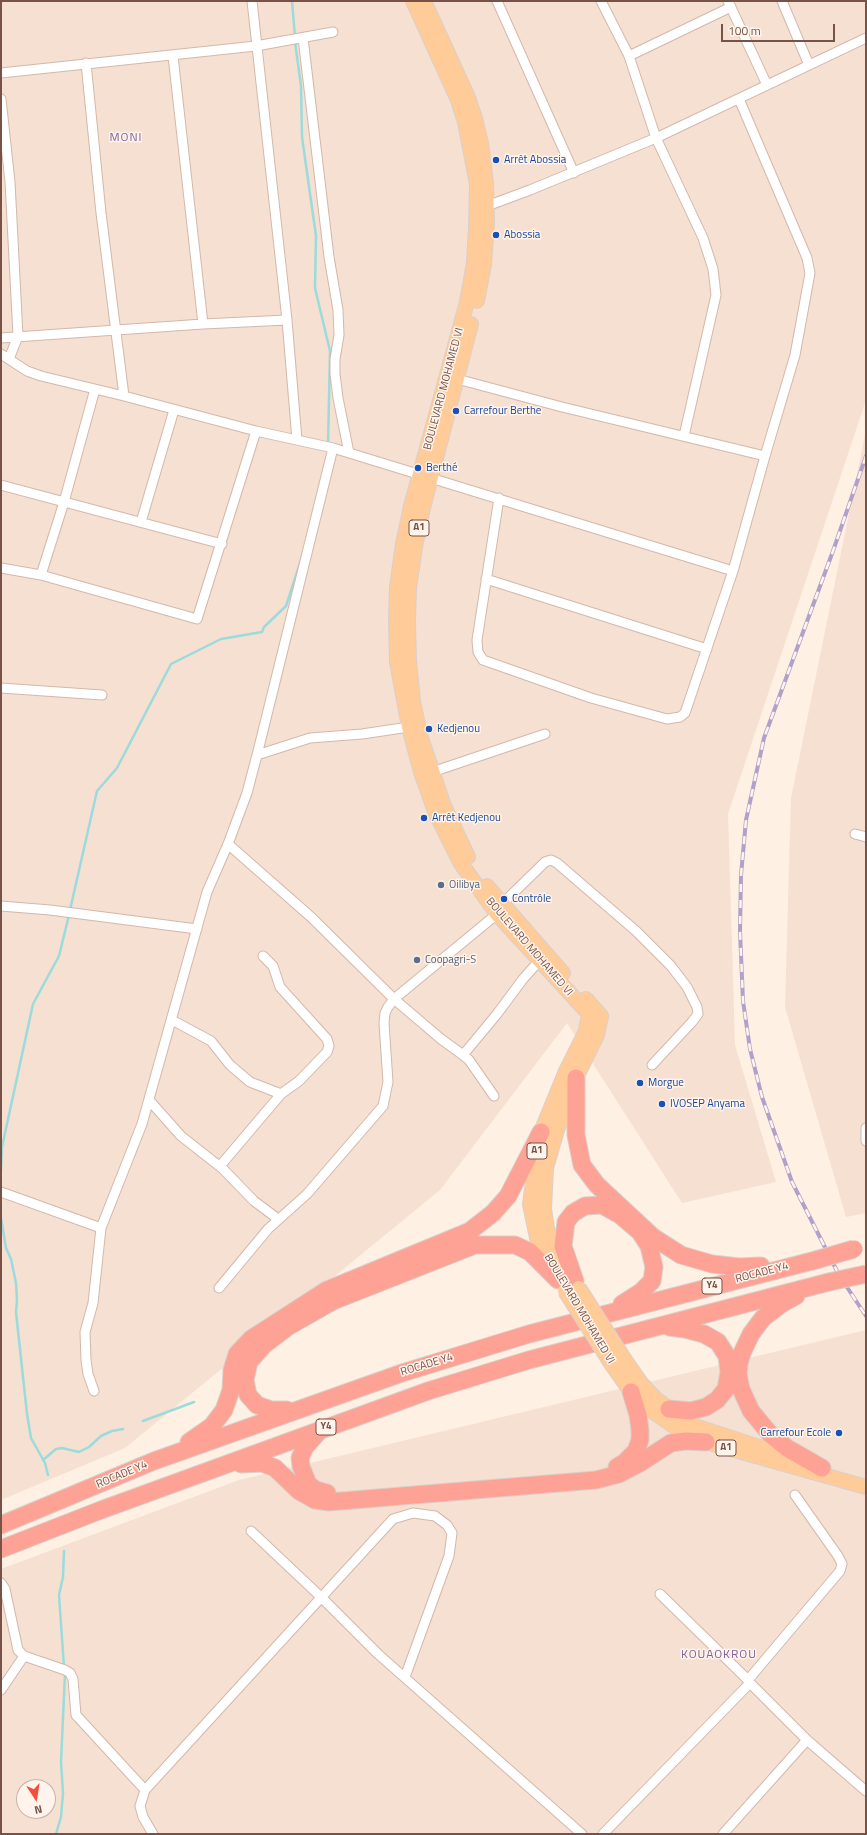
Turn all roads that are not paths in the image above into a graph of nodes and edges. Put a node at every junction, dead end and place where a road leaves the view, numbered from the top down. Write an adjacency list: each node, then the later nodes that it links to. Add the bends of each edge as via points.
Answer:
1 (252, 1): 11 (street)
2 (413, 1): 40 (main road, BOULEVARD MOHAMED VI / A1, via 458,100 469,140 476,184 474,263)
3 (424, 1): 22 (main road, BOULEVARD MOHAMED VI / A1, via 476,118 486,182)
4 (498, 1): 21 (street)
5 (601, 1): 13 (street)
6 (782, 1): 15 (street)
7 (730, 4): 13 (street); 17 (street)
8 (333, 32): 9 (street)
9 (303, 38): 11 (street); 38 (street, via 339,323 335,374)
10 (866, 38): 15 (street)
11 (256, 46): 12 (street); 23 (street)
12 (174, 56): 14 (street); 24 (street)
13 (629, 56): 20 (street)
14 (86, 64): 16 (street); 25 (street)
15 (809, 65): 17 (street)
16 (1, 74)
17 (767, 85): 19 (street)
18 (1, 99): 26 (street, via 10,182)
19 (739, 99): 20 (street); 39 (street, via 810,266 795,355)
20 (656, 138): 21 (street); 35 (street, via 703,238 713,269 716,295)
21 (574, 173): 22 (street)
22 (486, 206): 30 (main road, BOULEVARD MOHAMED VI / A1, via 484,264)
23 (287, 320): 24 (street); 36 (street)
24 (204, 324): 25 (street)
25 (116, 331): 26 (street); 32 (street)
26 (18, 336): 27 (street); 29 (street)
27 (1, 338)
28 (1, 354): 29 (street)
29 (9, 359): 31 (street, via 27,371 41,376)
30 (457, 379): 35 (street); 40 (main road, BOULEVARD MOHAMED VI / A1)
31 (95, 389): 32 (street); 43 (street)
32 (124, 396): 33 (street)
33 (174, 410): 34 (street); 44 (street)
34 (256, 431): 36 (street); 45 (street)
35 (684, 436): 39 (street)
36 (297, 440): 37 (street)
37 (333, 448): 38 (street); 55 (street)
38 (349, 453): 40 (street)
39 (765, 456): 47 (street)
40 (426, 476): 42 (street); 53 (main road, BOULEVARD MOHAMED VI / A1, via 403,544 397,587 397,662); 56 (main road, BOULEVARD MOHAMED VI / A1, via 409,588 408,630 413,701 420,735)
41 (1, 485): 43 (street)
42 (499, 498): 47 (street); 49 (street)
43 (64, 502): 44 (street); 48 (street)
44 (141, 522): 45 (street)
45 (222, 544): 48 (street, via 197,619)
46 (1, 568): 48 (street)
47 (733, 571): 50 (street)
48 (41, 574)
49 (486, 579): 50 (street); 50 (street, via 477,640 478,652 483,660 591,698 667,719 680,717 685,713)
50 (707, 649)
51 (1, 688): 52 (street)
52 (102, 695)
53 (409, 727): 55 (street, via 310,738); 61 (main road, BOULEVARD MOHAMED VI / A1, via 421,772 446,836 460,862)
54 (545, 734): 56 (street)
55 (257, 755): 59 (street, via 247,793)
56 (432, 772): 61 (main road, BOULEVARD MOHAMED VI / A1, via 466,854)
57 (855, 834): 58 (street)
58 (866, 837)
59 (228, 844): 62 (street, via 208,892); 65 (street, via 311,917)
60 (1, 906): 62 (street)
61 (500, 909): 64 (main road, BOULEVARD MOHAMED VI / A1); 65 (street); 68 (street, via 545,862 558,862 636,931 671,966 687,986 698,1014); 69 (main road, BOULEVARD MOHAMED VI / A1, via 601,1016 597,1035)
62 (197, 929): 66 (street)
63 (263, 956): 70 (street, via 273,966 280,987 328,1039 329,1046 327,1052 299,1081)
64 (539, 961): 67 (street); 74 (main road, BOULEVARD MOHAMED VI / A1, via 589,1014 586,1031)
65 (394, 1000): 67 (street); 78 (street, via 385,1014 388,1077 387,1095 383,1106 307,1194)
66 (172, 1020): 70 (street, via 211,1042 230,1065 250,1082); 72 (street)
67 (463, 1055): 71 (street)
68 (652, 1065)
69 (576, 1078): 81 (highway, via 576,1135 582,1165 597,1185 653,1237 681,1255 712,1264 739,1267); 83 (main road, BOULEVARD MOHAMED VI / A1, via 546,1168 544,1209 547,1228)
70 (281, 1094): 76 (street)
71 (494, 1096)
72 (149, 1100): 76 (street, via 181,1136); 79 (street)
73 (866, 1128): 75 (street)
74 (540, 1132): 83 (main road, BOULEVARD MOHAMED VI / A1, via 530,1204 538,1238); 94 (highway, via 508,1196 493,1213 470,1231 327,1290 251,1338 237,1354 232,1370 231,1390 224,1410 212,1426)
75 (866, 1141)
76 (220, 1166): 78 (street, via 259,1205)
77 (1, 1192): 79 (street)
78 (278, 1219): 85 (street)
79 (101, 1228): 88 (street, via 92,1303 85,1332 88,1374)
80 (860, 1248): 81 (highway, ROCADE Y4 / Y4, bridge)
81 (797, 1264): 86 (highway, ROCADE Y4 / Y4)
82 (866, 1274): 84 (highway, Y4, bridge)
83 (569, 1285): 86 (highway, via 563,1246 566,1222 573,1213 585,1206 602,1205 620,1215 640,1232 649,1246 654,1267 652,1281 641,1292); 89 (main road, BOULEVARD MOHAMED VI / A1, bridge, via 612,1365); 90 (main road, BOULEVARD MOHAMED VI / A1, bridge, via 641,1383); 91 (highway, via 530,1252 515,1245 475,1245 333,1301 289,1326 264,1345 249,1362 245,1380 248,1395 257,1405 272,1410)
84 (812, 1287): 87 (highway, Y4); 95 (highway, via 763,1318 751,1334 742,1353 738,1374 741,1389 751,1411 770,1434 787,1448)
85 (219, 1288)
86 (608, 1313): 91 (highway, ROCADE Y4 / Y4, via 402,1373)
87 (658, 1327): 90 (highway, via 685,1329 704,1334 718,1342 727,1356 729,1372 726,1389 717,1400 706,1407 691,1411); 92 (highway, Y4, via 529,1360)
88 (94, 1391)
89 (631, 1392): 92 (highway, via 640,1430 636,1451 613,1470 588,1475 328,1494 308,1484 300,1458); 93 (main road, BOULEVARD MOHAMED VI / A1, via 657,1416)
90 (668, 1409): 95 (main road, BOULEVARD MOHAMED VI / A1, via 695,1426)
91 (294, 1410): 94 (highway, ROCADE Y4 / Y4)
92 (321, 1429): 97 (highway, Y4)
93 (706, 1442): 97 (highway, via 671,1443 618,1474 596,1480 408,1496 329,1502 315,1500 299,1492 275,1468 262,1463 246,1463); 98 (main road, BOULEVARD MOHAMED VI / A1)
94 (154, 1461): 100 (highway, ROCADE Y4 / Y4)
95 (822, 1468): 96 (main road, BOULEVARD MOHAMED VI / A1)
96 (866, 1480)
97 (176, 1483): 102 (highway, Y4)
98 (866, 1487)
99 (795, 1495): 108 (street, via 842,1564 836,1577)
100 (1, 1526)
101 (251, 1531): 105 (street)
102 (1, 1549)
103 (1, 1583): 106 (street, via 5,1589 18,1650)
104 (660, 1594): 108 (street)
105 (322, 1598): 107 (street); 107 (street, via 393,1519 413,1513 436,1516 447,1525 452,1533 449,1556); 111 (street)
106 (24, 1656): 109 (street); 111 (street, via 70,1673 73,1679 76,1715)
107 (405, 1678): 114 (street)
108 (749, 1681): 110 (street); 115 (street)
109 (1, 1690)
110 (807, 1740): 112 (street); 116 (street)
111 (145, 1790): 113 (street, via 140,1806)
112 (866, 1790)
113 (153, 1834)
114 (582, 1834)
115 (603, 1834)
116 (723, 1834)

